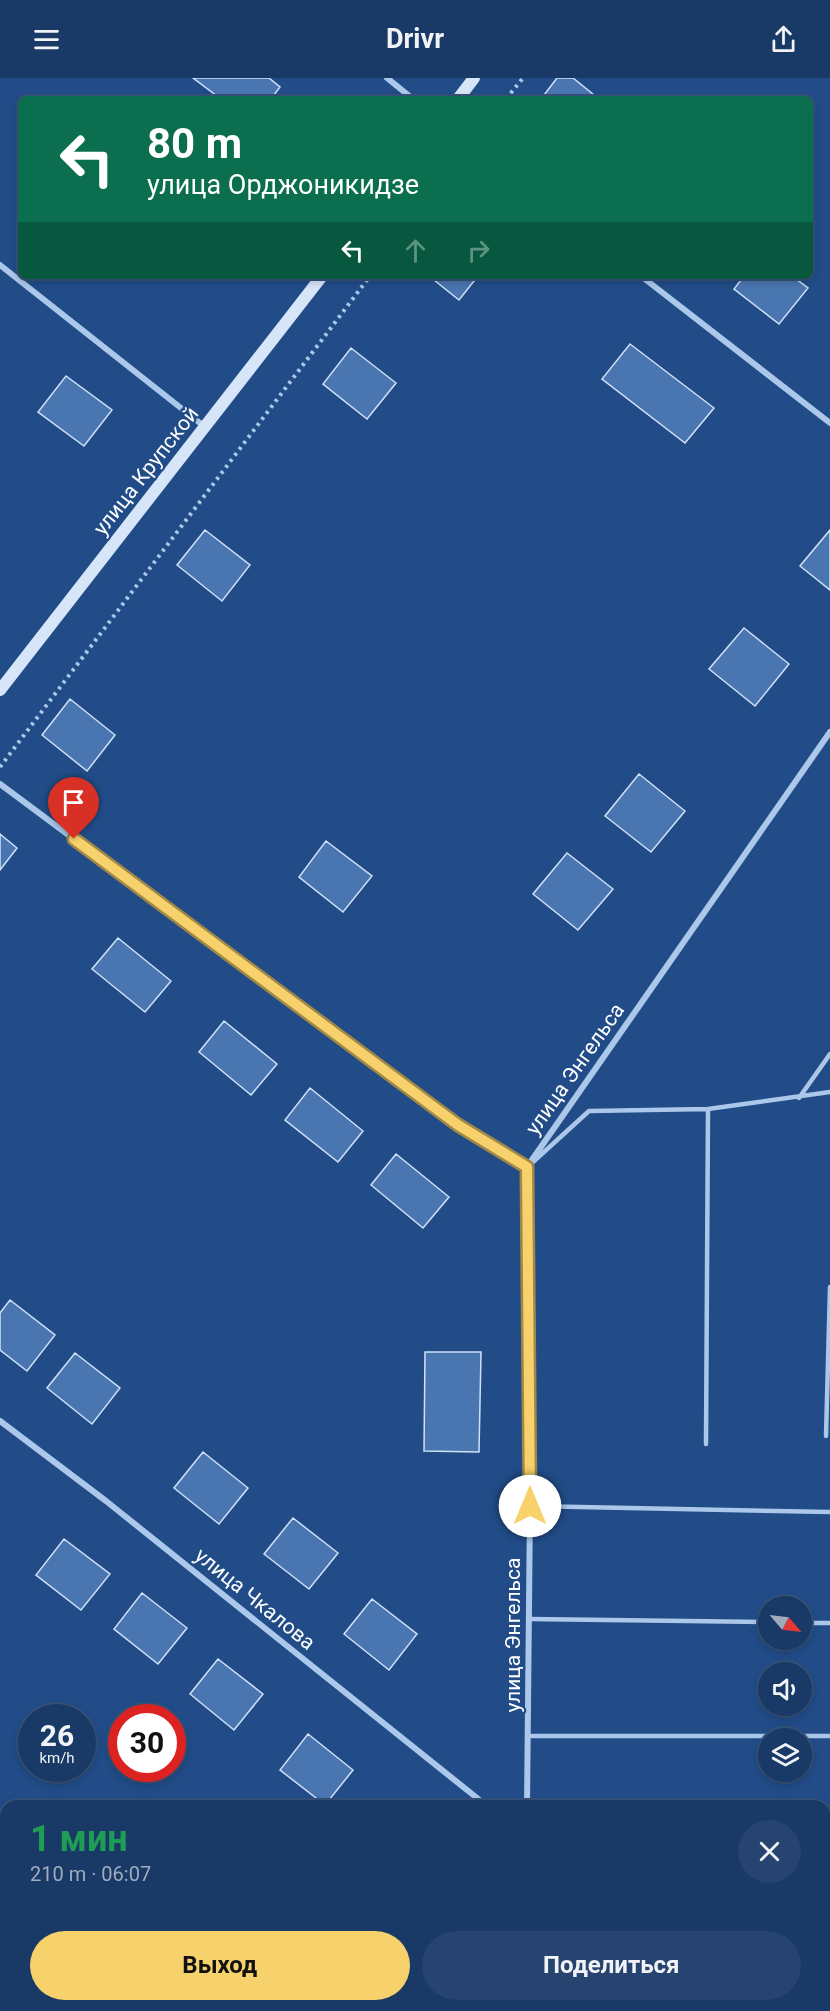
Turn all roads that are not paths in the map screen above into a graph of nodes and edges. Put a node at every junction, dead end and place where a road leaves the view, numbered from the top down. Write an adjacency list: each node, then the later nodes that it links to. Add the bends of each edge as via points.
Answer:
1 (387, 78): 3 (street)
2 (474, 78): 4 (main road)
3 (410, 96)
4 (460, 96)
5 (0, 265): 9 (street)
6 (320, 279): 9 (main road, улица Крупской)
7 (645, 279): 8 (street)
8 (830, 423)
9 (205, 427): 10 (main road, улица Крупской)
10 (0, 690)
11 (830, 732): 17 (street, улица Энгельса)
12 (0, 784): 17 (street, via 458,1125)
13 (830, 1054): 15 (lane)
14 (830, 1092): 15 (lane)
15 (799, 1098): 16 (lane)
16 (708, 1109): 17 (lane, via 589,1111); 21 (lane)
17 (527, 1167): 22 (street, улица Энгельса)
18 (830, 1287): 20 (lane)
19 (0, 1421): 30 (street, улица Чкалова)
20 (826, 1436)
21 (706, 1444)
22 (530, 1506): 23 (lane); 24 (street, улица Энгельса)
23 (830, 1512)
24 (530, 1619): 25 (lane); 28 (street, улица Энгельса)
25 (758, 1622)
26 (812, 1623): 27 (lane)
27 (830, 1623)
28 (528, 1736): 29 (lane); 31 (street, улица Энгельса)
29 (830, 1736)
30 (480, 1800)
31 (527, 1800)

